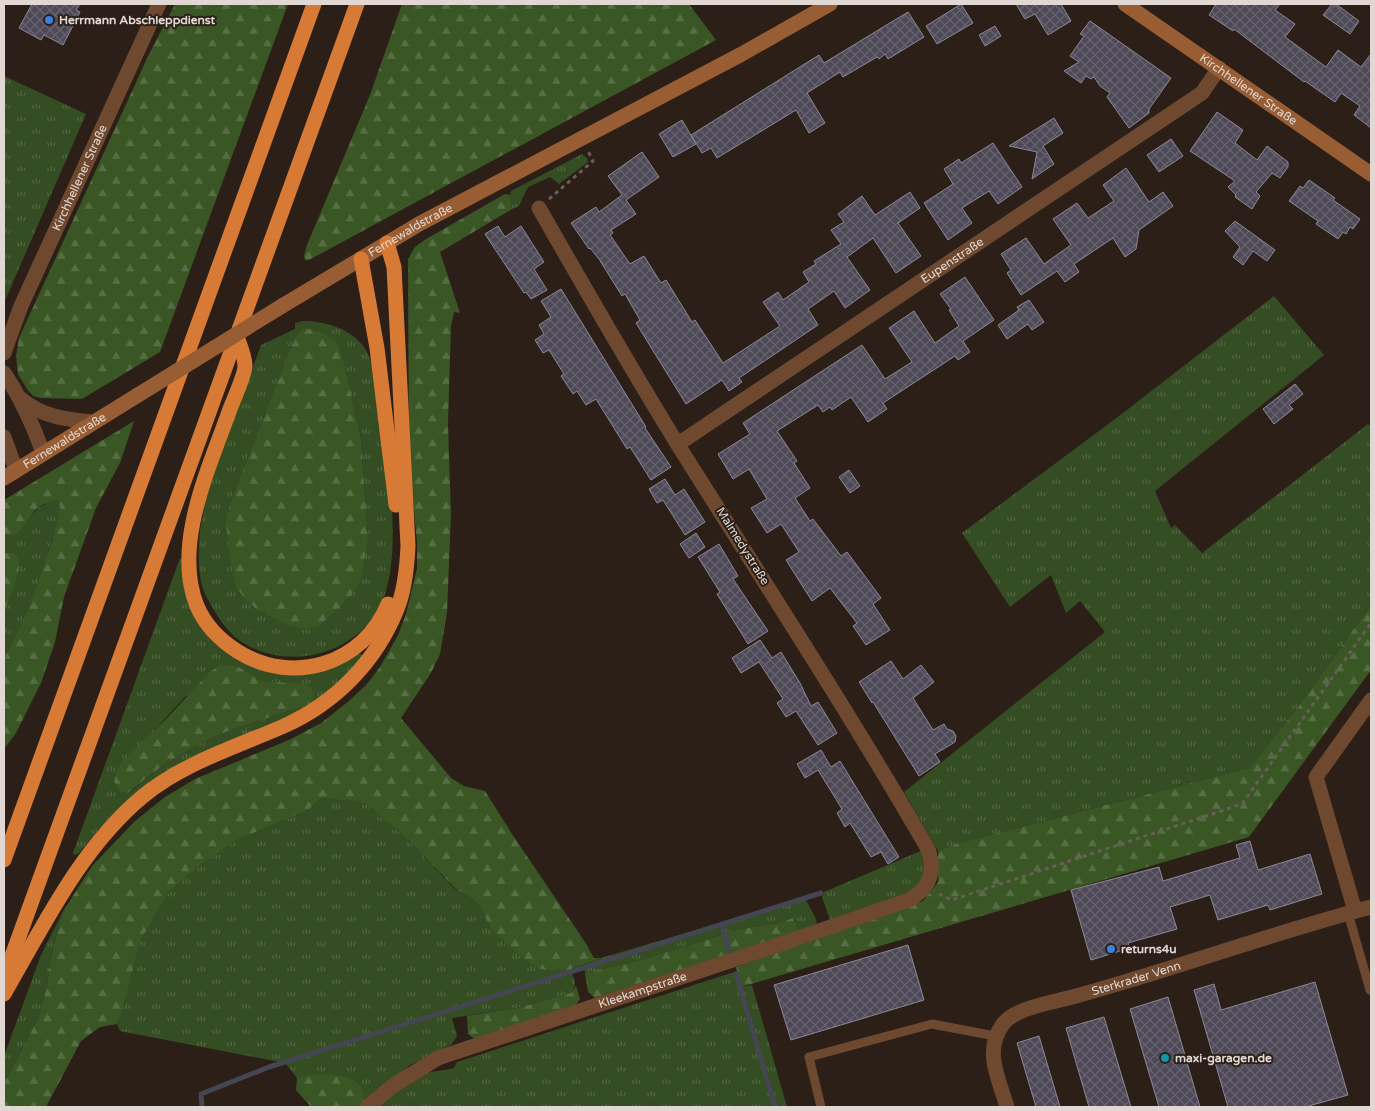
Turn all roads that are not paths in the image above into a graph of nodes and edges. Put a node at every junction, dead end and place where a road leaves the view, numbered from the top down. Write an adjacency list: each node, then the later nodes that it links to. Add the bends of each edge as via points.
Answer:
1 (159, 4): 12 (street, Kirchhellener Straße, via 21,306)
2 (314, 4): 21 (highway)
3 (357, 4): 11 (highway)
4 (830, 4): 9 (main road, Fernewaldstraße)
5 (1125, 4): 6 (main road, Kirchhellener Straße)
6 (1219, 68): 7 (main road, Kirchhellener Straße); 17 (street, Eupenstraße, via 1202,93)
7 (1371, 174)
8 (539, 208): 17 (street, Malmedystraße)
9 (388, 243): 10 (main road, Fernewaldstraße); 27 (highway, via 394,267 408,546 405,582 398,608 386,632 363,667 324,704 285,726 188,768 162,783 126,812 104,835 58,900)
10 (361, 259): 11 (highway, via 388,426 398,550 396,575 381,620 368,637 354,650 326,663 286,668 243,655 213,630 202,616 194,597 189,566 191,536 202,486 245,366); 15 (main road, Fernewaldstraße, bridge)
11 (237, 337): 25 (highway)
12 (4, 353)
13 (4, 373): 14 (street)
14 (20, 398): 15 (street, via 42,413); 18 (street)
15 (94, 422): 18 (main road, Fernewaldstraße)
16 (4, 437): 19 (street)
17 (678, 444): 22 (street, Malmedystraße, via 825,677 928,849 931,871)
18 (43, 453): 19 (main road, Fernewaldstraße)
19 (10, 474)
20 (1371, 700): 24 (street, via 1316,777)
21 (4, 860)
22 (925, 887): 29 (street, Kleekampstraße, via 909,900 438,1058 394,1085)
23 (1371, 907): 24 (street, Sterkrader Venn)
24 (1351, 912): 26 (lane); 28 (street, Sterkrader Venn, via 1107,988 1018,1012 1004,1022)
25 (4, 978)
26 (1370, 990)
27 (4, 994)
28 (995, 1036): 30 (lane, via 932,1024 809,1057); 31 (street, via 992,1056)
29 (367, 1107)
30 (821, 1107)
31 (1007, 1107)

